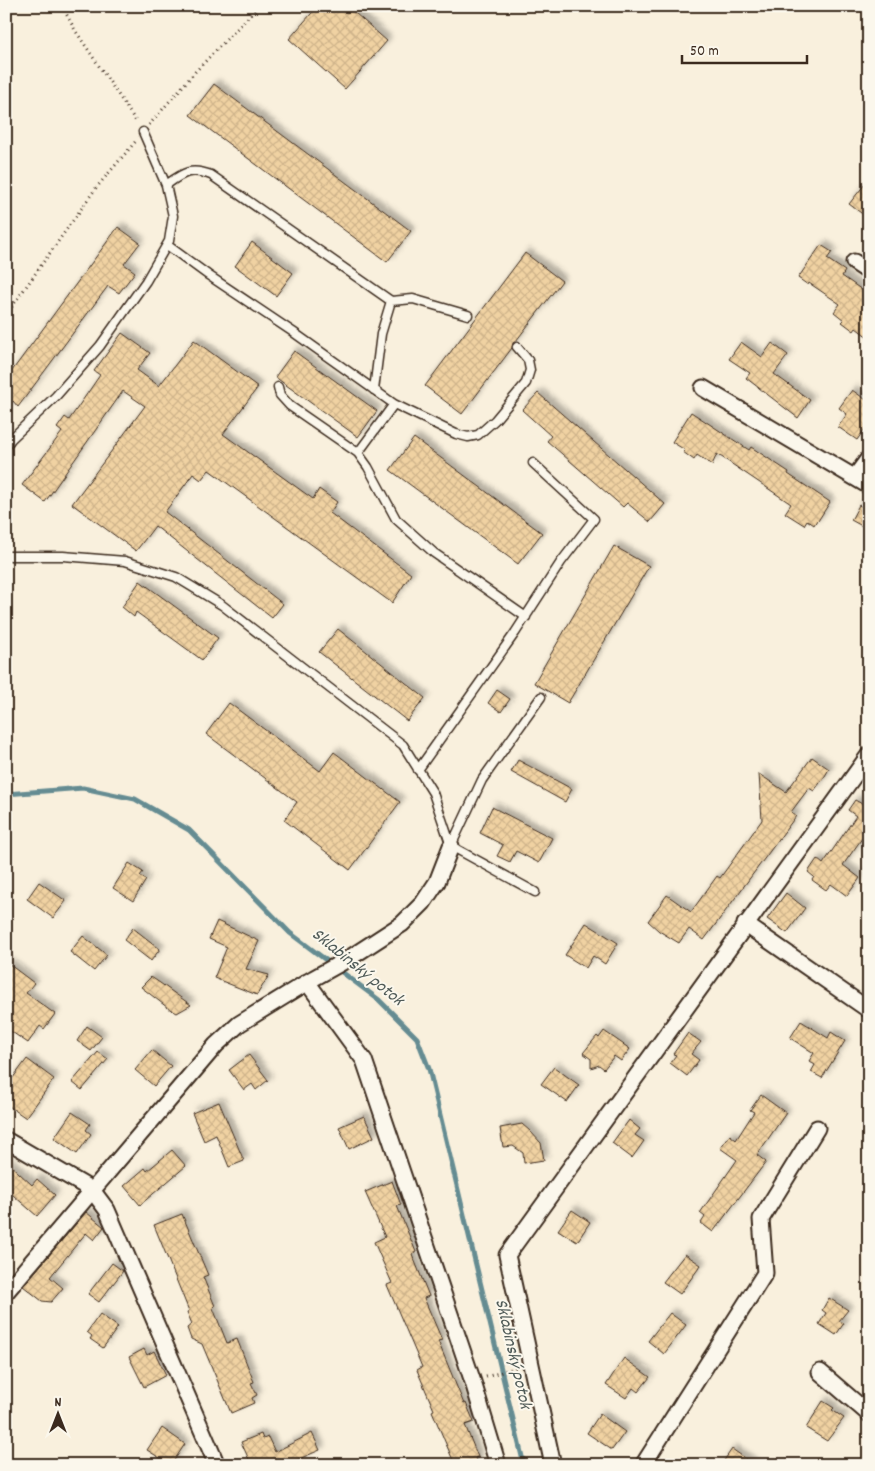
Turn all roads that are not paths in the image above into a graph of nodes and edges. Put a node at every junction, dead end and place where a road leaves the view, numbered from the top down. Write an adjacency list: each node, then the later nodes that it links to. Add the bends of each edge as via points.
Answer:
1 (143, 132): 2 (lane)
2 (166, 185): 3 (lane, via 173,216); 6 (lane, via 185,171 211,175)
3 (167, 244): 11 (lane); 13 (lane, via 146,281 100,346)
4 (854, 262): 5 (street)
5 (869, 272)
6 (391, 301): 7 (lane, via 413,298); 11 (lane, via 381,334)
7 (468, 316)
8 (517, 347): 12 (lane, via 528,360 530,370 526,383 495,420 478,434 468,437 456,434)
9 (278, 387): 14 (lane, via 280,395 290,406)
10 (704, 388): 17 (street)
11 (374, 390): 12 (lane)
12 (394, 404): 14 (lane)
13 (6, 446)
14 (358, 453): 20 (lane, via 396,519 434,553)
15 (869, 458): 17 (street)
16 (533, 463): 20 (lane, via 594,519 561,562)
17 (854, 477): 18 (street)
18 (869, 486)
19 (6, 556): 23 (lane, via 125,561 176,578 222,605 403,745)
20 (526, 617): 23 (lane)
21 (541, 696): 24 (lane, via 482,780)
22 (869, 755): 26 (street)
23 (418, 770): 24 (lane, via 433,793)
24 (451, 846): 25 (lane); 27 (street, via 437,882 423,903 402,924)
25 (535, 892)
26 (745, 924): 28 (street); 37 (street, via 507,1256)
27 (310, 980): 31 (street, via 239,1024 216,1045); 36 (street, via 364,1060)
28 (869, 1010)
29 (817, 1128): 38 (street, via 761,1219 765,1273)
30 (6, 1140): 31 (street)
31 (92, 1190): 32 (street); 35 (street, via 108,1210)
32 (6, 1292)
33 (820, 1372): 34 (street)
34 (869, 1414)
35 (217, 1465)
36 (498, 1465)
37 (554, 1465)
38 (643, 1465)

